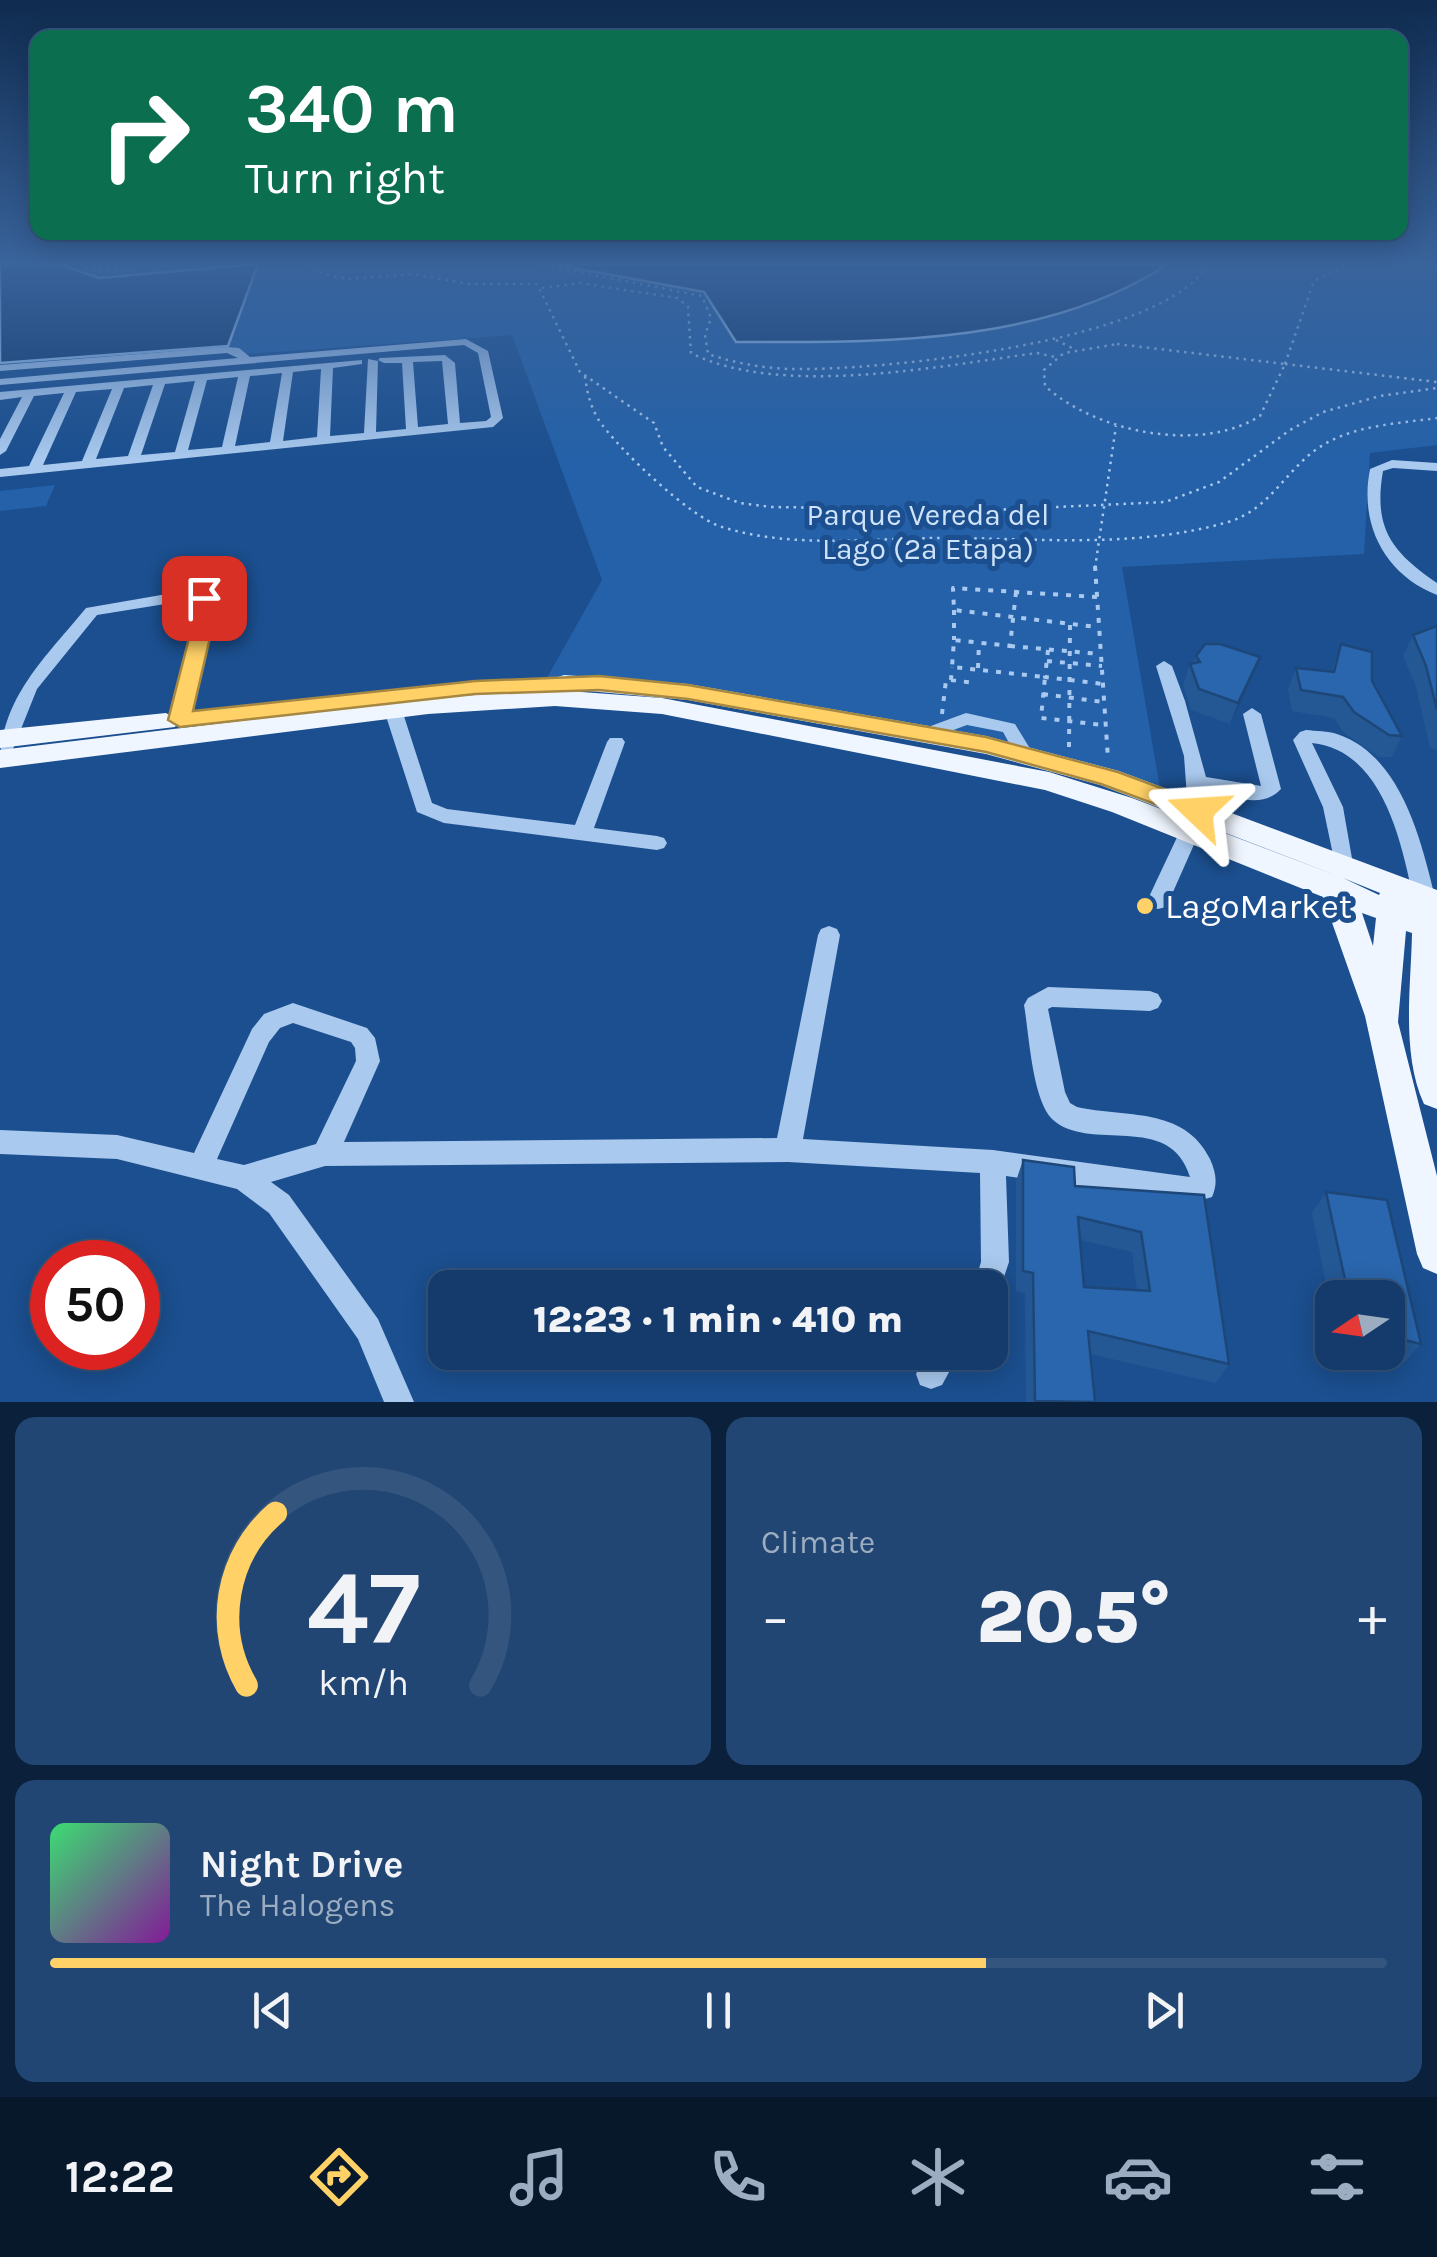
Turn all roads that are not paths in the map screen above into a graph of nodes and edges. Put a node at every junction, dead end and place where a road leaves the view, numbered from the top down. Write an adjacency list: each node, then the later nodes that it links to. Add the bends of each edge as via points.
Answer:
1 (408, 358): 2 (street); 14 (street, via 449,363); 15 (street)
2 (372, 361): 4 (street); 16 (street)
3 (246, 366): 5 (street, via 240,352 227,350); 6 (street); 7 (street); 9 (street); 14 (street, via 474,344 483,351 496,418); 20 (street)
4 (328, 366): 6 (street); 17 (street)
5 (0, 368)
6 (288, 369): 18 (street)
7 (202, 376): 8 (street); 21 (street)
8 (161, 380): 10 (street); 22 (street)
9 (0, 382)
10 (120, 384): 11 (street); 23 (street)
11 (72, 389): 12 (street); 25 (street)
12 (30, 393): 13 (street); 19 (street)
13 (0, 396)
14 (454, 427): 15 (street)
15 (412, 432): 16 (street)
16 (370, 436): 17 (street)
17 (323, 441): 18 (street)
18 (276, 445): 20 (street)
19 (0, 450)
20 (228, 450): 21 (street)
21 (180, 455): 22 (street)
22 (133, 460): 23 (street)
23 (87, 464): 25 (street)
24 (1437, 467): 27 (street, via 1392,464 1377,468 1374,481 1386,546)
25 (34, 470): 26 (street)
26 (0, 474)
27 (1437, 590)
28 (1164, 666): 34 (street)
29 (393, 710): 33 (main road); 35 (main road, via 555,698 662,706 1050,781); 36 (street, via 424,808)
30 (1252, 714): 34 (street, via 1271,789 1261,795)
31 (180, 720): 33 (main road); 33 (street, via 208,603 190,595 92,611 29,688); 35 (main road, via 475,688 599,683 933,732 1109,778)
32 (616, 742): 36 (street)
33 (2, 749)
34 (1198, 782): 35 (street)
35 (1194, 821): 38 (main road); 39 (street)
36 (582, 834): 37 (street)
37 (657, 843)
38 (1337, 875): 40 (main road); 40 (street, via 1333,807 1302,740 1306,736 1338,742 1375,771 1396,800); 43 (main road)
39 (1158, 901)
40 (1419, 909): 43 (main road); 44 (main road)
41 (829, 935): 47 (street)
42 (1150, 1001): 49 (street, via 1048,997 1036,1005 1061,1111 1165,1130 1204,1170 1203,1188)
43 (1381, 1022): 52 (main road)
44 (1432, 1037): 45 (main road)
45 (1437, 1093)
46 (0, 1142): 50 (street, via 117,1147)
47 (788, 1150): 48 (street); 49 (street)
48 (325, 1154): 50 (street, via 368,1061 367,1045 360,1036 293,1013 272,1021 260,1036); 51 (street)
49 (994, 1162): 53 (street)
50 (201, 1166): 51 (street)
51 (244, 1178): 54 (street, via 279,1204 368,1329)
52 (1437, 1254)
53 (993, 1270)
54 (399, 1402)

